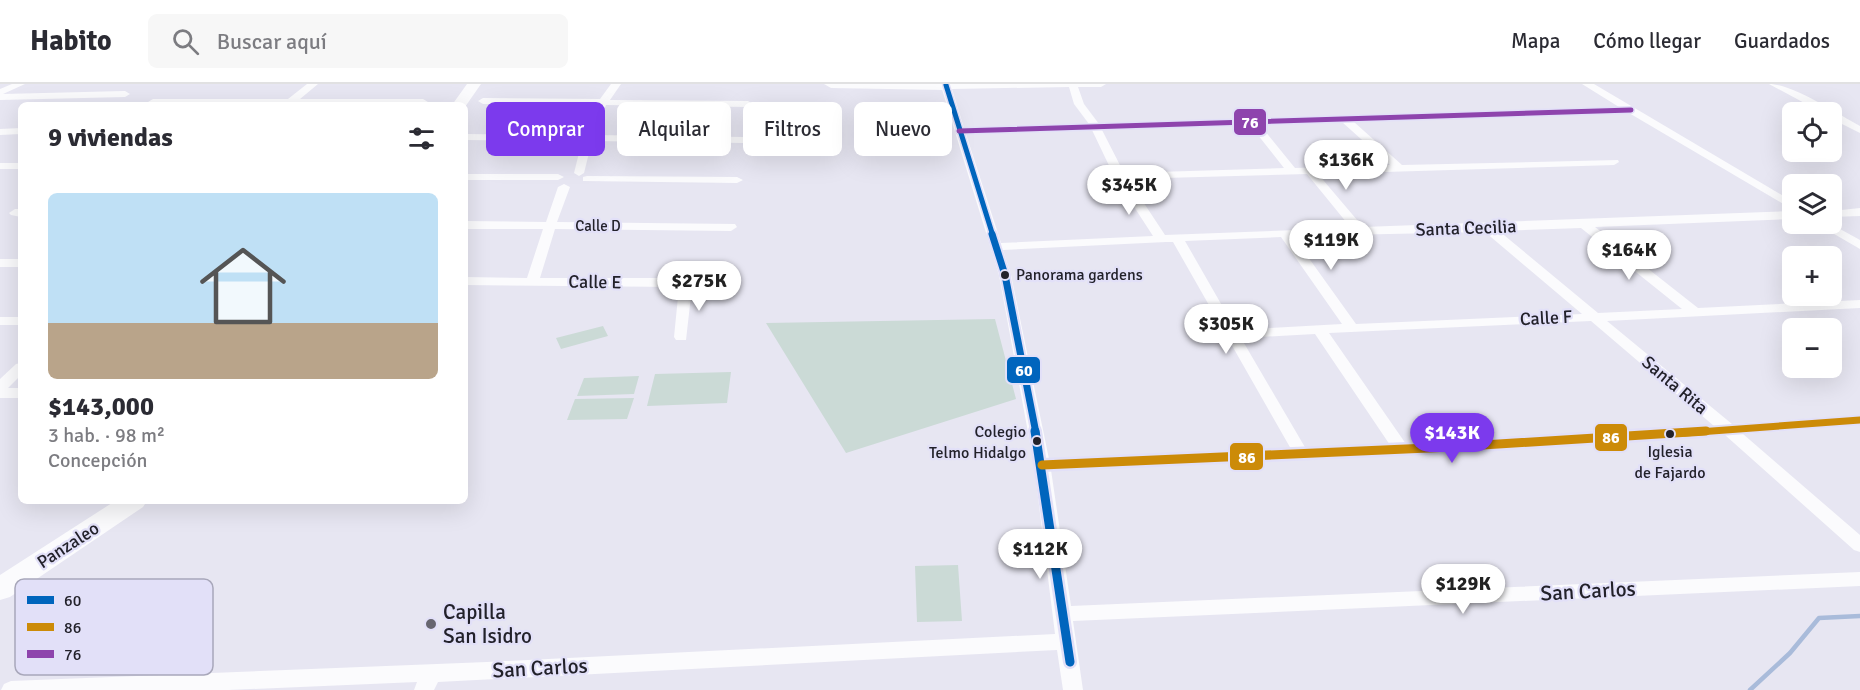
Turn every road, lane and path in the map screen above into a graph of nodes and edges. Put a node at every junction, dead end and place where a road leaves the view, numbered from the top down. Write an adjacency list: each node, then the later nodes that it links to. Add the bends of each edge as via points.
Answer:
1 (20, 84): 13 (street)
2 (313, 84): 12 (street)
3 (474, 84): 17 (street)
4 (607, 84): 19 (street)
5 (616, 84): 20 (street)
6 (831, 84): 10 (street)
7 (1101, 84): 11 (street)
8 (1587, 84): 24 (street)
9 (1774, 84): 21 (street)
10 (946, 85): 11 (street); 31 (street)
11 (1073, 85): 28 (street, via 1079,104)
12 (303, 88): 16 (street)
13 (3, 91): 14 (street)
14 (125, 94)
15 (483, 101): 18 (street)
16 (291, 102)
17 (461, 102)
18 (523, 102)
19 (602, 102)
20 (603, 102)
21 (1808, 102)
22 (605, 104): 23 (street)
23 (743, 104)
24 (1631, 110): 25 (street); 48 (street)
25 (1345, 119): 27 (street); 41 (street)
26 (1842, 120): 29 (street)
27 (1253, 122): 28 (street); 42 (street)
28 (1096, 127): 31 (street); 44 (street)
29 (1860, 130)
30 (18, 131): 32 (street)
31 (959, 131): 63 (street)
32 (0, 132)
33 (468, 137): 34 (street)
34 (486, 137)
35 (605, 138): 36 (street)
36 (743, 140)
37 (582, 156): 47 (street)
38 (1614, 162): 41 (street)
39 (0, 166): 40 (street)
40 (18, 166)
41 (1398, 167): 43 (street)
42 (1291, 170): 43 (street); 44 (street)
43 (1309, 170): 57 (street)
44 (1120, 176): 61 (street)
45 (468, 177): 47 (street)
46 (737, 180): 47 (street)
47 (574, 181): 54 (street)
48 (1782, 200)
49 (1860, 212): 50 (street)
50 (1842, 213)
51 (1782, 215): 52 (street, Santa Cecilia)
52 (1584, 224): 56 (street, Santa Cecilia); 71 (street)
53 (468, 225): 54 (street, Calle D)
54 (552, 226): 55 (street, Calle D); 67 (street)
55 (731, 227)
56 (1488, 228): 57 (street, Santa Cecilia); 72 (street, Santa Rita)
57 (1360, 231): 58 (street, Santa Cecilia)
58 (1284, 233): 60 (street, Santa Cecilia); 75 (street)
59 (1841, 234): 62 (street)
60 (1177, 239): 61 (street, Santa Cecilia); 77 (street)
61 (1162, 240): 63 (street, Santa Cecilia)
62 (1860, 245)
63 (995, 247): 87 (street, via 1005,275)
64 (0, 263): 65 (street)
65 (18, 263)
66 (468, 281): 67 (street, Calle E)
67 (532, 281): 69 (street, Calle E)
68 (725, 281): 69 (street, Calle E)
69 (686, 283): 78 (street)
70 (1860, 304): 71 (street, Calle F)
71 (1695, 314): 72 (street, Calle F)
72 (1592, 316): 75 (street, Calle F); 84 (street, Santa Rita)
73 (0, 321): 74 (street)
74 (18, 321)
75 (1352, 328): 76 (street, Calle F)
76 (1319, 329): 77 (street, Calle F); 85 (street)
77 (1233, 334): 86 (street)
78 (681, 338)
79 (18, 370): 80 (street)
80 (0, 388)
81 (0, 393): 82 (street)
82 (18, 393)
83 (1860, 420): 84 (street)
84 (1730, 431): 85 (street); 89 (street, Santa Rita)
85 (1402, 450): 86 (street)
86 (1302, 455): 87 (street)
87 (1042, 465): 94 (street)
88 (129, 504): 91 (street, Panzaleo)
89 (1860, 545)
90 (15, 579): 93 (street, Panzaleo)
91 (15, 579)
92 (1860, 579): 94 (street, San Carlos)
93 (0, 589)
94 (1064, 614): 95 (street)
95 (1068, 641): 96 (street, San Carlos); 98 (street)
96 (428, 681): 97 (street, San Carlos)
97 (11, 690)
98 (1074, 690)

